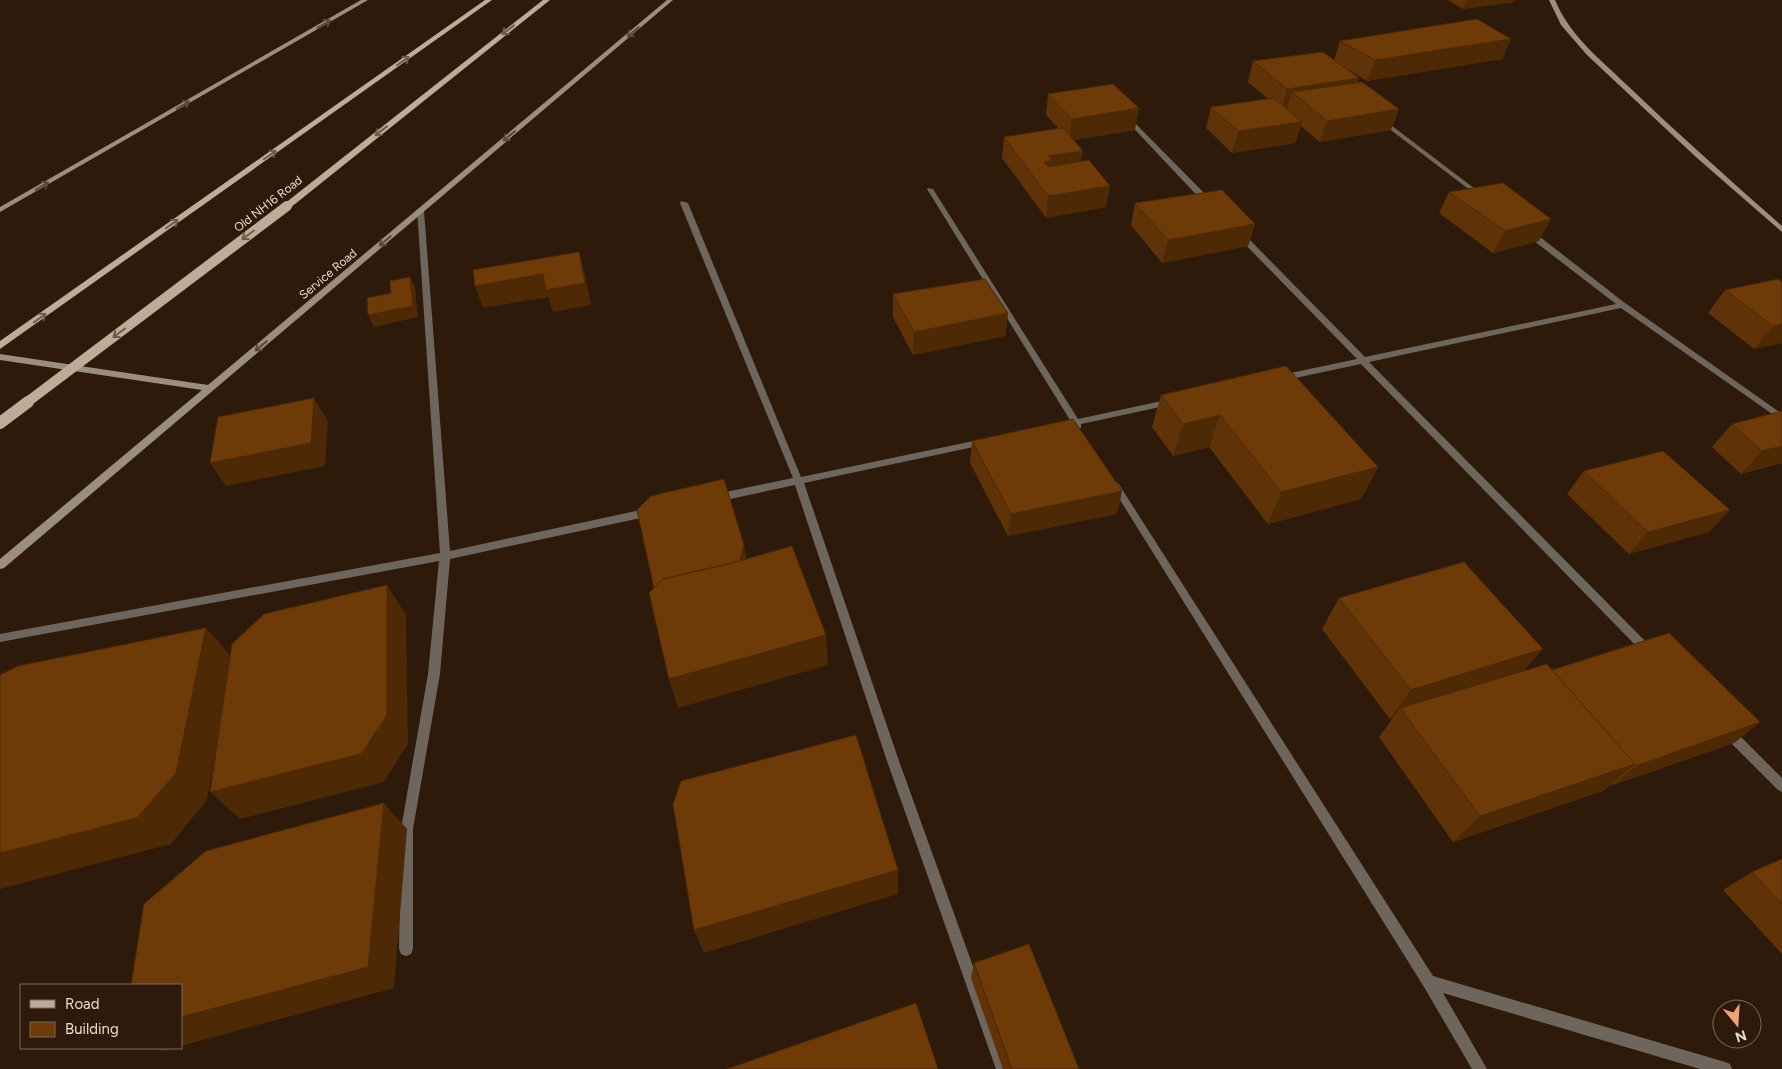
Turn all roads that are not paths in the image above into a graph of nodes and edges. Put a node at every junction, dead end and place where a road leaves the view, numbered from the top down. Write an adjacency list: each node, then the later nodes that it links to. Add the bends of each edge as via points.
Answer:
1 (365, 0): 12 (street, one-way to 1)
2 (489, 0): 18 (main road, one-way to 2)
3 (546, 0): 26 (main road, Old NH16 Road, one-way to 26, bridge, via 287,206)
4 (670, 0): 13 (street, Service Road, one-way to 13)
5 (1552, 0): 16 (street, via 1558,18 1570,34 1650,112)
6 (1118, 109): 11 (street)
7 (1374, 114): 10 (street)
8 (930, 189): 25 (street)
9 (684, 203): 31 (street)
10 (1492, 205)
11 (1213, 207)
12 (0, 210)
13 (420, 211): 22 (street, Service Road, one-way to 22); 34 (street)
14 (1233, 228): 20 (street)
15 (1523, 229): 17 (street)
16 (1782, 230)
17 (1622, 305): 20 (street); 24 (street)
18 (0, 346)
19 (0, 357): 22 (street)
20 (1362, 361): 21 (street); 37 (street)
21 (1276, 379)
22 (210, 388): 35 (street, Service Road)
23 (1180, 400): 25 (street)
24 (1782, 418)
25 (1075, 422): 27 (street); 28 (street)
26 (0, 423)
27 (1056, 426)
28 (1086, 439)
29 (989, 440): 31 (street)
30 (1107, 472): 41 (street)
31 (798, 480): 32 (street); 42 (street, via 893,761)
32 (702, 501)
33 (664, 509): 34 (street)
34 (445, 556): 36 (street); 40 (street, via 434,674 407,829)
35 (0, 566)
36 (0, 638)
37 (1656, 658)
38 (1719, 722): 39 (street)
39 (1782, 786)
40 (406, 949)
41 (1429, 982): 43 (street); 44 (street)
42 (1003, 1069)
43 (1480, 1069)
44 (1725, 1069)

